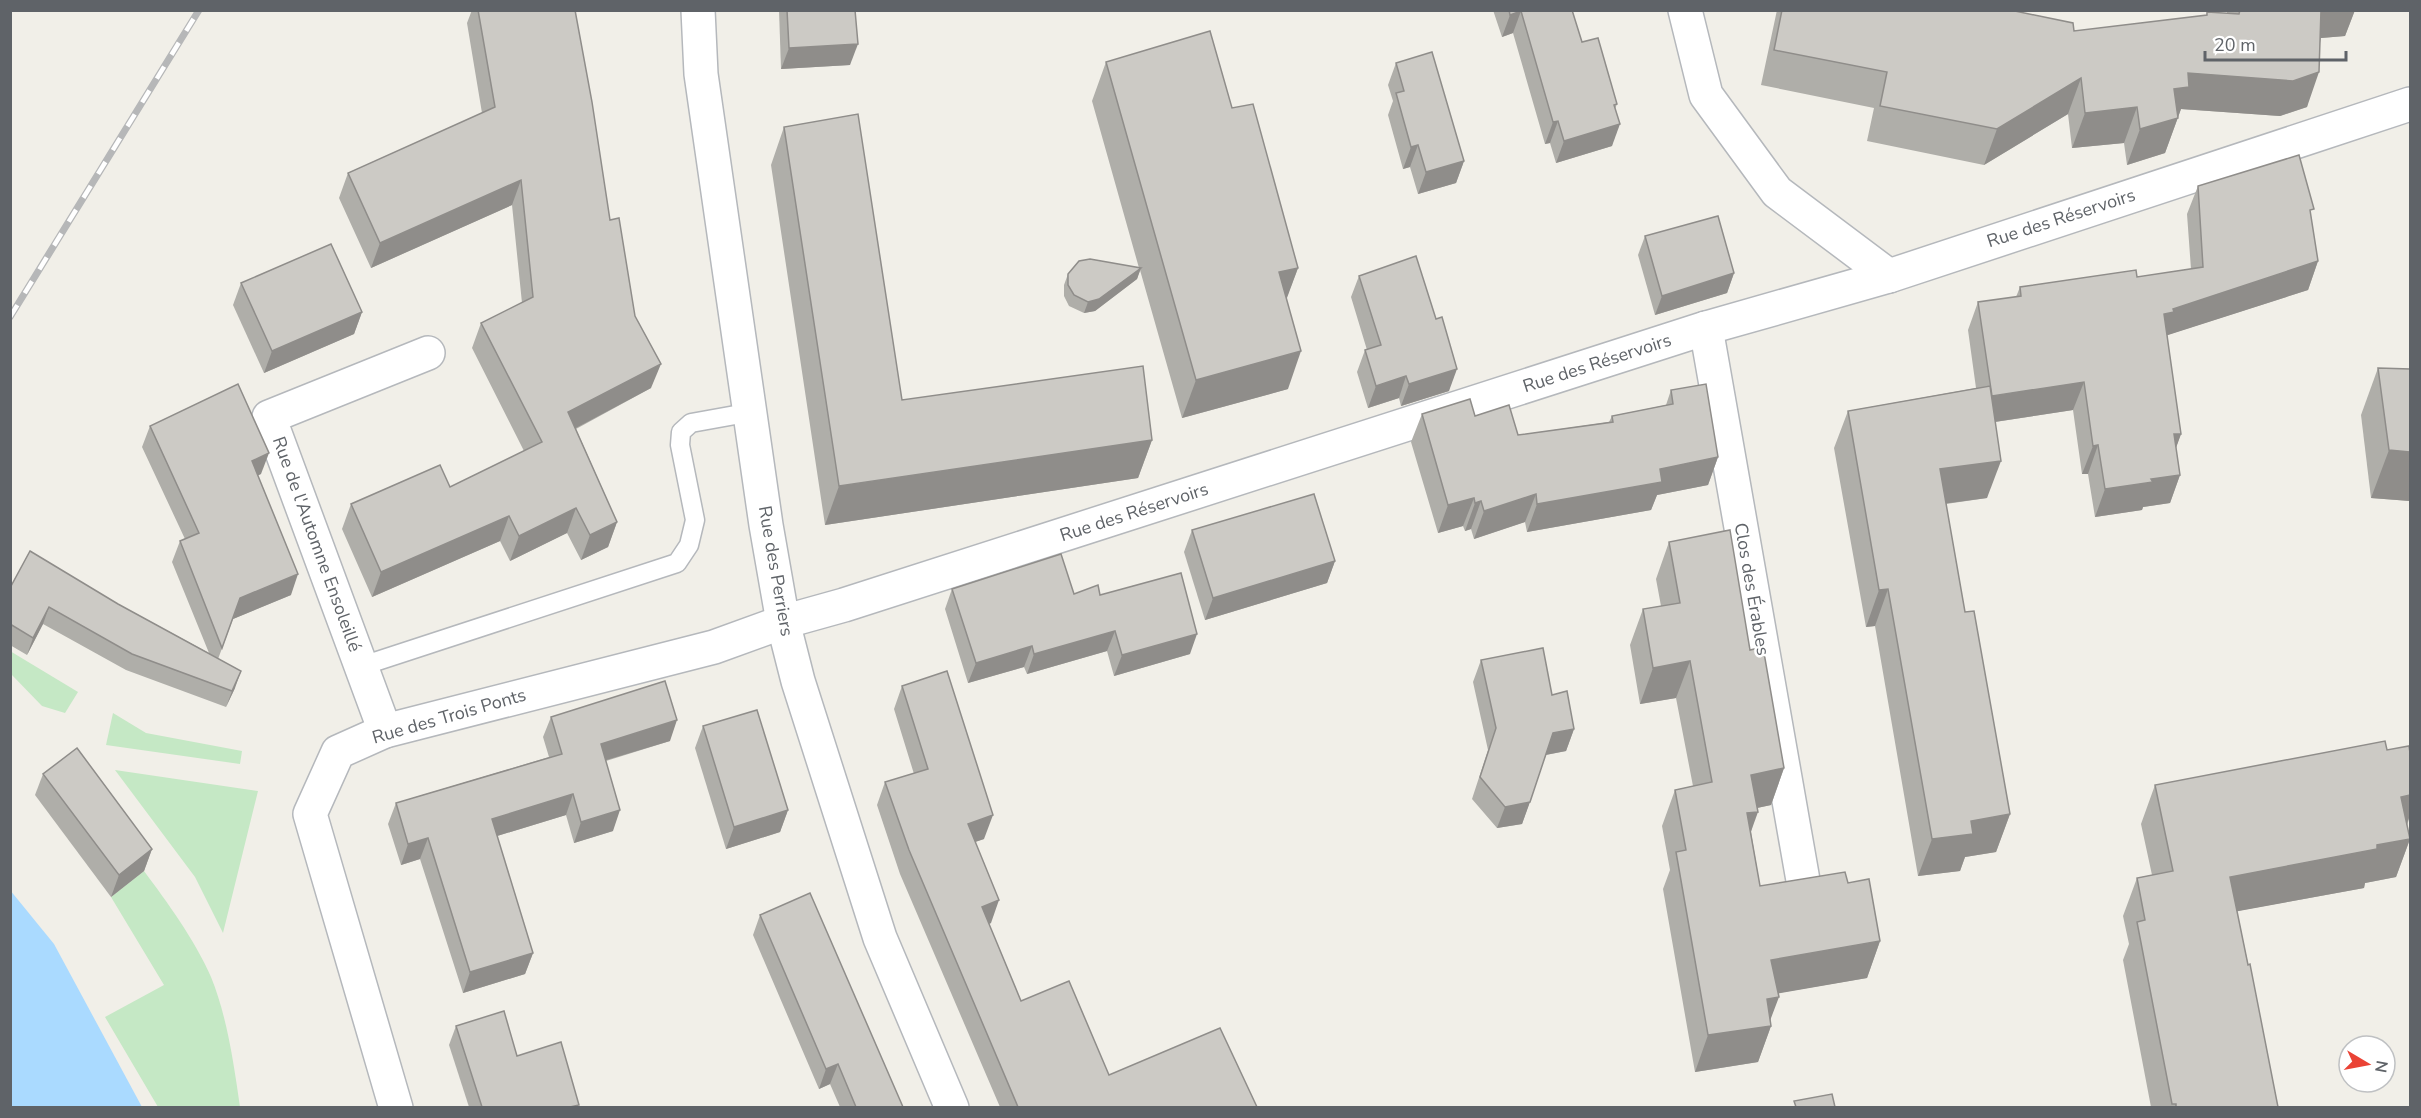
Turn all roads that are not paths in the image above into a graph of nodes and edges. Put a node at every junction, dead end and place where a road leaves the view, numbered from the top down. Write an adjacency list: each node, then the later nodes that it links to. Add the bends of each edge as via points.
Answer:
1 (698, 10): 7 (street, Rue des Perriers, via 701,74)
2 (1685, 10): 4 (street, via 1706,95 1777,192)
3 (2410, 104): 4 (street, Rue des Réservoirs)
4 (1889, 276): 5 (street, Rue des Réservoirs)
5 (1706, 328): 8 (street, Rue des Réservoirs); 11 (street, Clos des Érables)
6 (428, 353): 9 (street, Rue de l'Automne Ensoleillé, via 269,417)
7 (752, 412): 8 (street, Rue des Perriers); 9 (lane, via 691,423 681,432 680,445 695,520 689,545 677,563)
8 (783, 622): 10 (street, Rue des Trois Ponts, via 714,647); 13 (street, Rue des Perriers, via 880,939)
9 (362, 666): 10 (street, Rue de l'Automne Ensoleillé)
10 (385, 731): 12 (street, Rue des Trois Ponts, via 338,752 310,814)
11 (1804, 886)
12 (396, 1107)
13 (952, 1107)

